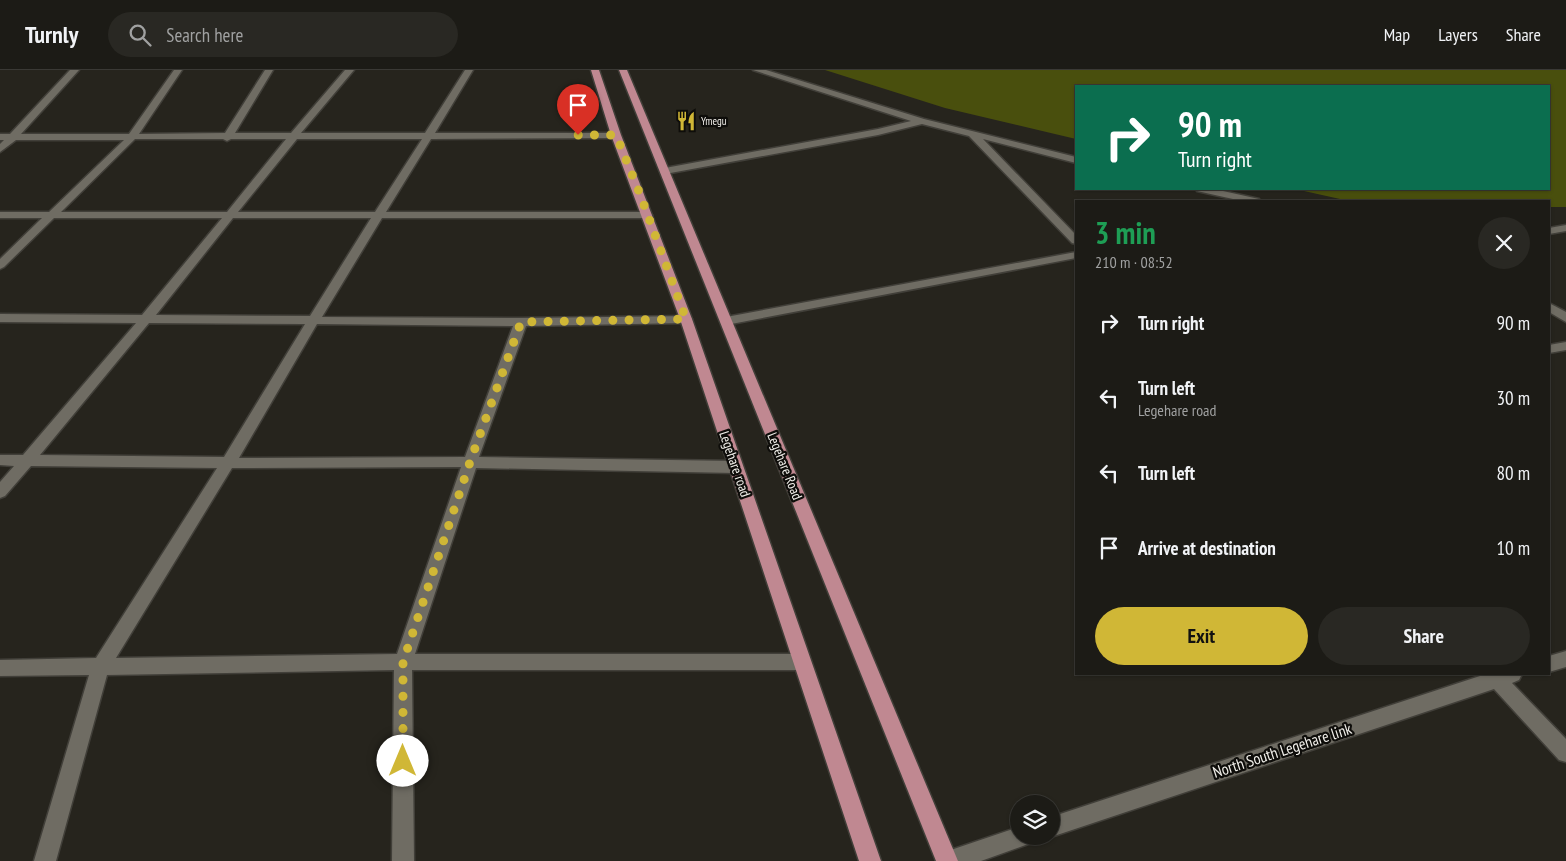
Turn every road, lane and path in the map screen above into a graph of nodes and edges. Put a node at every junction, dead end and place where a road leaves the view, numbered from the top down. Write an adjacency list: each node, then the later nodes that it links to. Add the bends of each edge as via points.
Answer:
1 (75, 70): 14 (street)
2 (178, 70): 16 (street)
3 (269, 70): 17 (street)
4 (350, 70): 15 (street)
5 (469, 70): 12 (street)
6 (594, 70): 11 (main road, Legehare road)
7 (623, 70): 20 (main road, Legehare Road)
8 (757, 70): 9 (street)
9 (921, 122): 10 (street); 20 (street)
10 (973, 134): 19 (street); 30 (street)
11 (616, 135): 12 (street); 27 (main road, Legehare road)
12 (429, 136): 15 (street); 26 (street)
13 (0, 137): 14 (street)
14 (13, 137): 16 (street); 18 (street)
15 (293, 137): 17 (street); 25 (street)
16 (131, 138): 17 (street); 24 (street)
17 (227, 138)
18 (0, 149)
19 (1075, 160)
20 (665, 171): 39 (main road, Legehare Road)
21 (1205, 190): 22 (street)
22 (1250, 200)
23 (0, 215): 24 (street)
24 (53, 215): 25 (street); 32 (street)
25 (231, 215): 26 (street); 36 (street)
26 (379, 215): 27 (street); 38 (street)
27 (647, 215): 37 (main road, Legehare road)
28 (1566, 228): 29 (street)
29 (1550, 232)
30 (1075, 240)
31 (1075, 255): 39 (street)
32 (0, 265)
33 (1550, 308): 35 (street)
34 (0, 318): 36 (street)
35 (1566, 318)
36 (146, 319): 38 (street); 44 (street)
37 (686, 319): 40 (street); 47 (main road, Legehare road)
38 (313, 321): 40 (street); 46 (street)
39 (726, 321): 62 (main road, Legehare Road)
40 (521, 322): 45 (street)
41 (1566, 346): 42 (street)
42 (1550, 349)
43 (0, 460): 44 (street)
44 (25, 461): 46 (street); 48 (street)
45 (470, 462): 46 (street); 47 (street); 50 (street)
46 (228, 463): 54 (street)
47 (736, 467): 51 (main road, Legehare road)
48 (0, 492)
49 (1566, 659): 52 (street)
50 (403, 662): 51 (street); 54 (street); 60 (street)
51 (802, 662): 61 (main road, Legehare road)
52 (1550, 664)
53 (0, 668): 54 (street)
54 (100, 668): 59 (street)
55 (1500, 675): 56 (street); 57 (street, North South Legehare link)
56 (1566, 753)
57 (1060, 824)
58 (1010, 841): 62 (street)
59 (45, 861)
60 (403, 861)
61 (870, 861)
62 (948, 861)

